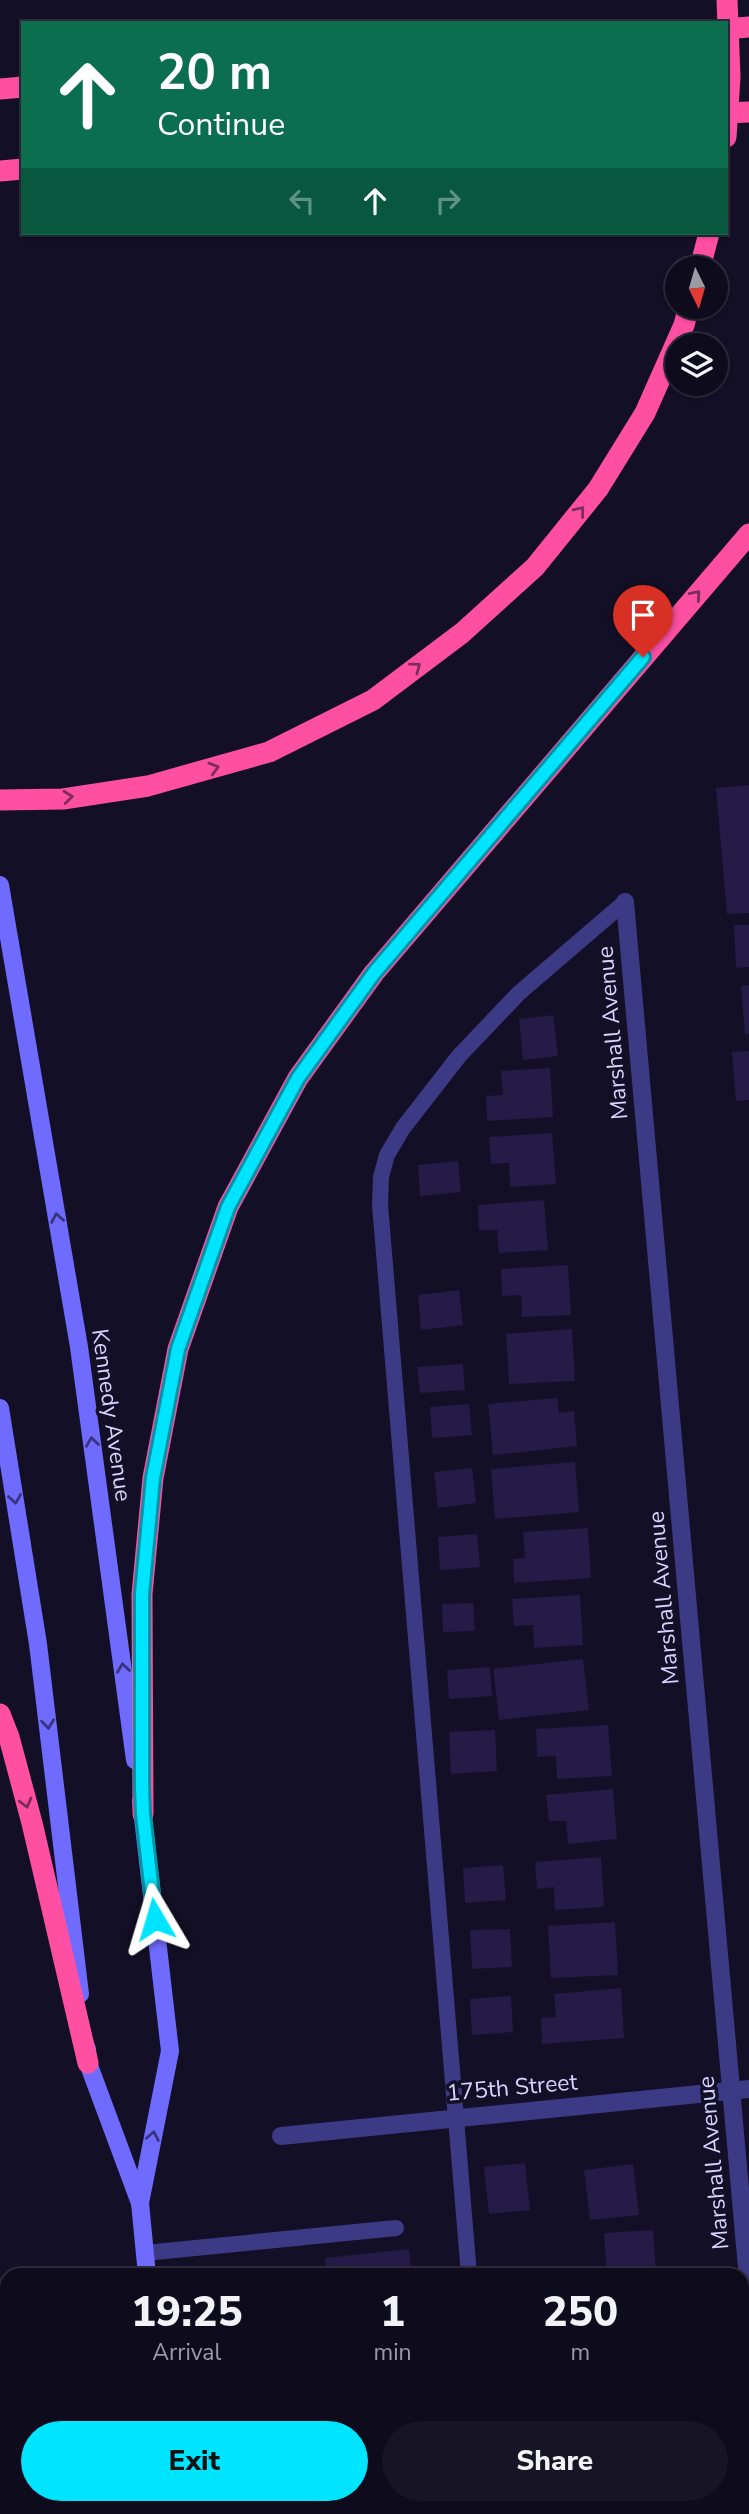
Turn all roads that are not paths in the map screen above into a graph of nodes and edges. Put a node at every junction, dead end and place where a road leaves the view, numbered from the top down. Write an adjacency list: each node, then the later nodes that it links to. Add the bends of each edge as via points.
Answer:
1 (727, 0): 2 (highway, bridge)
2 (728, 21)
3 (728, 26): 8 (highway, bridge)
4 (749, 27): 5 (highway)
5 (728, 29)
6 (21, 87): 7 (highway)
7 (0, 89)
8 (728, 107)
9 (749, 112): 10 (highway)
10 (728, 113)
11 (21, 169): 12 (highway)
12 (0, 171)
13 (709, 235): 14 (highway)
14 (703, 256)
15 (686, 319): 17 (highway, one-way to 15, via 63,799 148,786 269,752 373,700 463,633 535,567 598,489 645,413)
16 (749, 534): 22 (highway, one-way to 16, via 142,1594 153,1478 178,1349 228,1207 298,1078 374,973)
17 (0, 800)
18 (0, 885): 22 (main road, Kennedy Avenue, one-way to 18, via 79,1347)
19 (625, 902): 24 (street, Marshall Avenue); 25 (lane, via 519,993 459,1056 403,1128 387,1155 381,1177)
20 (0, 1408): 23 (main road, Kennedy Avenue, one-way to 23, via 38,1644)
21 (0, 1714): 23 (highway, one-way to 23, via 32,1823)
22 (143, 1814): 27 (main road, Kennedy Avenue, one-way to 22, via 170,2051)
23 (88, 2063): 27 (main road, Kennedy Avenue)
24 (740, 2090): 25 (street, 175th Street); 32 (street, Marshall Avenue)
25 (455, 2117): 26 (street, 175th Street); 31 (lane)
26 (281, 2136)
27 (140, 2203): 29 (main road, Kennedy Avenue)
28 (396, 2228): 29 (lane)
29 (145, 2253): 30 (main road, Kennedy Avenue)
30 (146, 2268)
31 (468, 2268)
32 (748, 2268)

